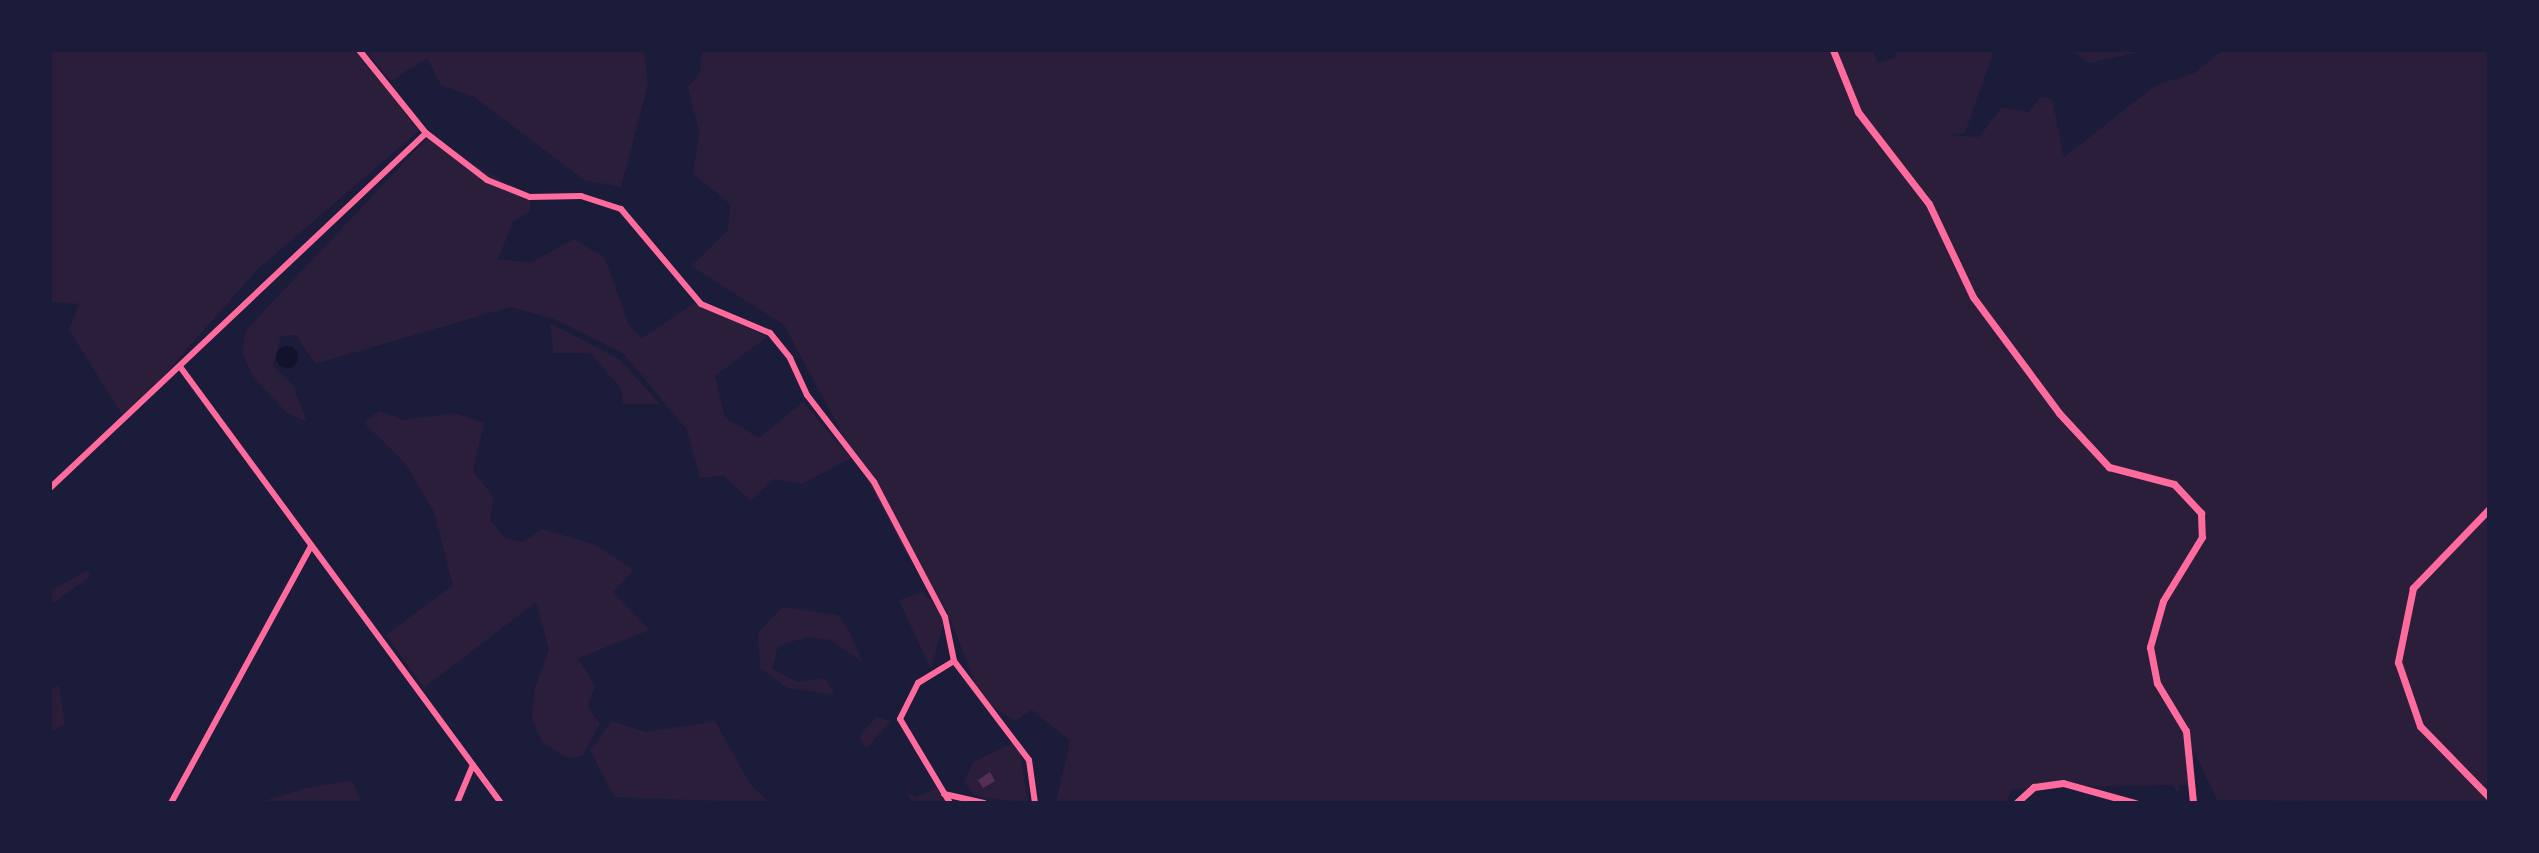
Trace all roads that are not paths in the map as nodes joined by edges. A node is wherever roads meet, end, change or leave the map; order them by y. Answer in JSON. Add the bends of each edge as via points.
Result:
{"nodes":[{"id":1,"x":359,"y":50,"type":"edge"},
{"id":2,"x":1833,"y":50,"type":"edge"},
{"id":3,"x":426,"y":133,"type":"junction"},
{"id":4,"x":181,"y":368,"type":"junction"},
{"id":5,"x":50,"y":488,"type":"edge"},
{"id":6,"x":2489,"y":509,"type":"edge"},
{"id":7,"x":311,"y":546,"type":"junction"},
{"id":8,"x":954,"y":661,"type":"junction"},
{"id":9,"x":473,"y":765,"type":"junction"},
{"id":10,"x":944,"y":794,"type":"junction"},
{"id":11,"x":2489,"y":797,"type":"edge"},
{"id":12,"x":171,"y":803,"type":"edge"},
{"id":13,"x":457,"y":803,"type":"edge"},
{"id":14,"x":501,"y":803,"type":"edge"},
{"id":15,"x":950,"y":803,"type":"edge"},
{"id":16,"x":984,"y":803,"type":"edge"},
{"id":17,"x":1035,"y":803,"type":"edge"},
{"id":18,"x":2016,"y":803,"type":"edge"},
{"id":19,"x":2135,"y":803,"type":"edge"},
{"id":20,"x":2193,"y":803,"type":"edge"}],
"edges":[{"from":1,"to":3,"type":"street"},
{"from":2,"to":20,"type":"street","via":[[1858,112],[1929,204],[1973,297],[2059,413],[2109,467],[2174,484],[2201,513],[2202,537],[2163,601],[2150,647],[2157,683],[2186,731]]},
{"from":3,"to":4,"type":"street"},
{"from":3,"to":8,"type":"street","via":[[519,194],[581,196],[621,209],[701,304],[770,333],[874,482],[945,617]]},
{"from":4,"to":5,"type":"street"},
{"from":4,"to":7,"type":"street"},
{"from":6,"to":11,"type":"street","via":[[2413,588],[2398,662],[2420,726]]},
{"from":7,"to":9,"type":"street"},
{"from":7,"to":12,"type":"street"},
{"from":8,"to":10,"type":"street","via":[[918,683],[900,719]]},
{"from":8,"to":17,"type":"street","via":[[1023,750]]},
{"from":9,"to":13,"type":"street"},
{"from":9,"to":14,"type":"street"},
{"from":10,"to":15,"type":"street"},
{"from":10,"to":16,"type":"street"},
{"from":18,"to":19,"type":"street","via":[[2034,787],[2063,783]]}]}
